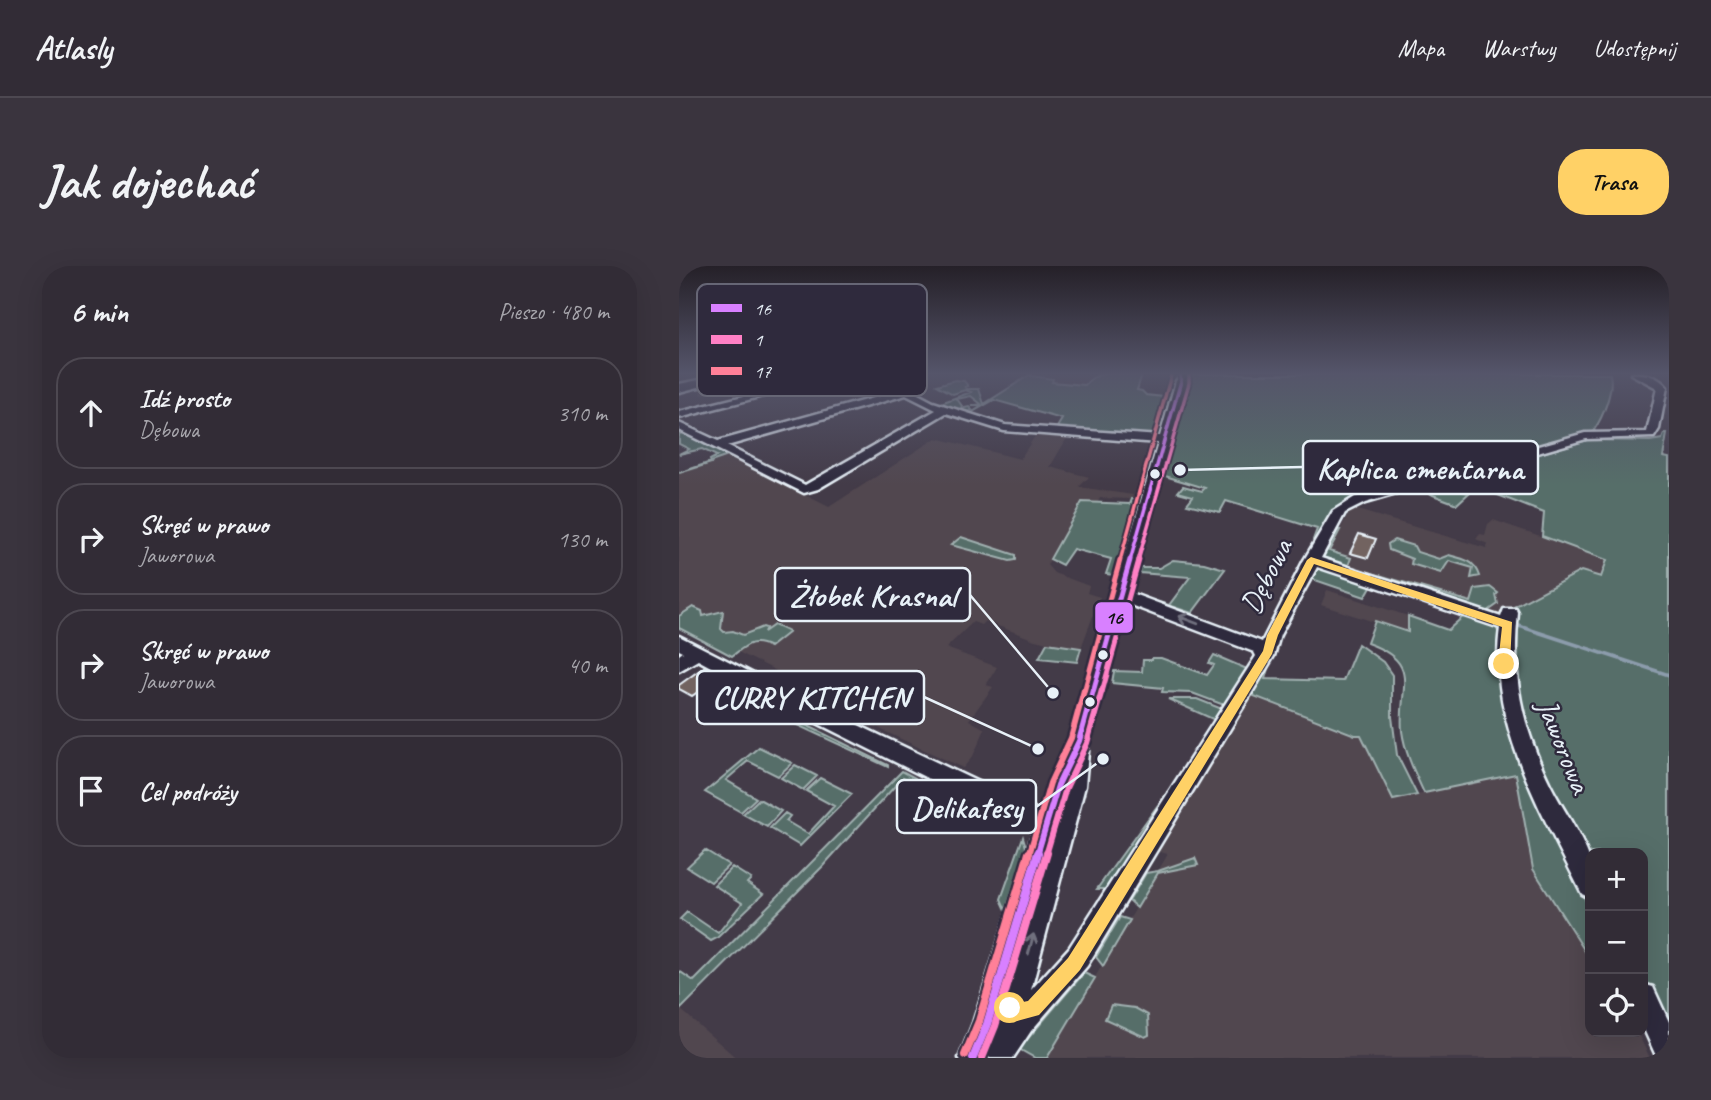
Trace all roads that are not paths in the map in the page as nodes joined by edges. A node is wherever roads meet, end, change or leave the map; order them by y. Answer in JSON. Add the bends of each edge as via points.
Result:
{"nodes":[{"id":1,"x":838,"y":411,"type":"edge"},
{"id":2,"x":941,"y":411,"type":"edge"},
{"id":3,"x":946,"y":411,"type":"edge"},
{"id":4,"x":1173,"y":411,"type":"edge"},
{"id":5,"x":1657,"y":411,"type":"edge"},
{"id":6,"x":679,"y":426,"type":"edge"},
{"id":7,"x":1164,"y":440,"type":"junction"},
{"id":8,"x":716,"y":445,"type":"junction"},
{"id":9,"x":1311,"y":560,"type":"junction"},
{"id":10,"x":1120,"y":595,"type":"junction"},
{"id":11,"x":1263,"y":645,"type":"junction"},
{"id":12,"x":685,"y":653,"type":"edge"},
{"id":13,"x":1054,"y":827,"type":"junction"},
{"id":14,"x":1585,"y":876,"type":"edge"},
{"id":15,"x":1002,"y":976,"type":"junction"},
{"id":16,"x":1648,"y":1008,"type":"edge"},
{"id":17,"x":1023,"y":1009,"type":"junction"},
{"id":18,"x":1669,"y":1053,"type":"edge"},
{"id":19,"x":999,"y":1055,"type":"edge"},
{"id":20,"x":973,"y":1058,"type":"edge"}],
"edges":[{"from":1,"to":8,"type":"street"},
{"from":2,"to":8,"type":"street","via":[[814,486],[799,488]]},
{"from":3,"to":7,"type":"street","via":[[1008,429]]},
{"from":4,"to":7,"type":"street"},
{"from":5,"to":9,"type":"street","name":"Dębowa","via":[[1650,435],[1585,436],[1355,502],[1335,515]]},
{"from":6,"to":8,"type":"street"},
{"from":7,"to":10,"type":"street"},
{"from":9,"to":11,"type":"street","name":"Dębowa"},
{"from":9,"to":14,"type":"street","name":"Jaworowa","via":[[1509,619],[1504,664],[1512,711],[1536,774]]},
{"from":11,"to":10,"type":"street","one_way":true},
{"from":10,"to":13,"type":"street","via":[[1079,741],[1076,775]]},
{"from":11,"to":17,"type":"street","name":"Dębowa","via":[[1078,957]]},
{"from":12,"to":13,"type":"street"},
{"from":13,"to":15,"type":"street"},
{"from":17,"to":13,"type":"street","one_way":true},
{"from":15,"to":17,"type":"street","via":[[1005,998]]},
{"from":15,"to":20,"type":"street"},
{"from":16,"to":18,"type":"street"},
{"from":17,"to":19,"type":"street"}]}
